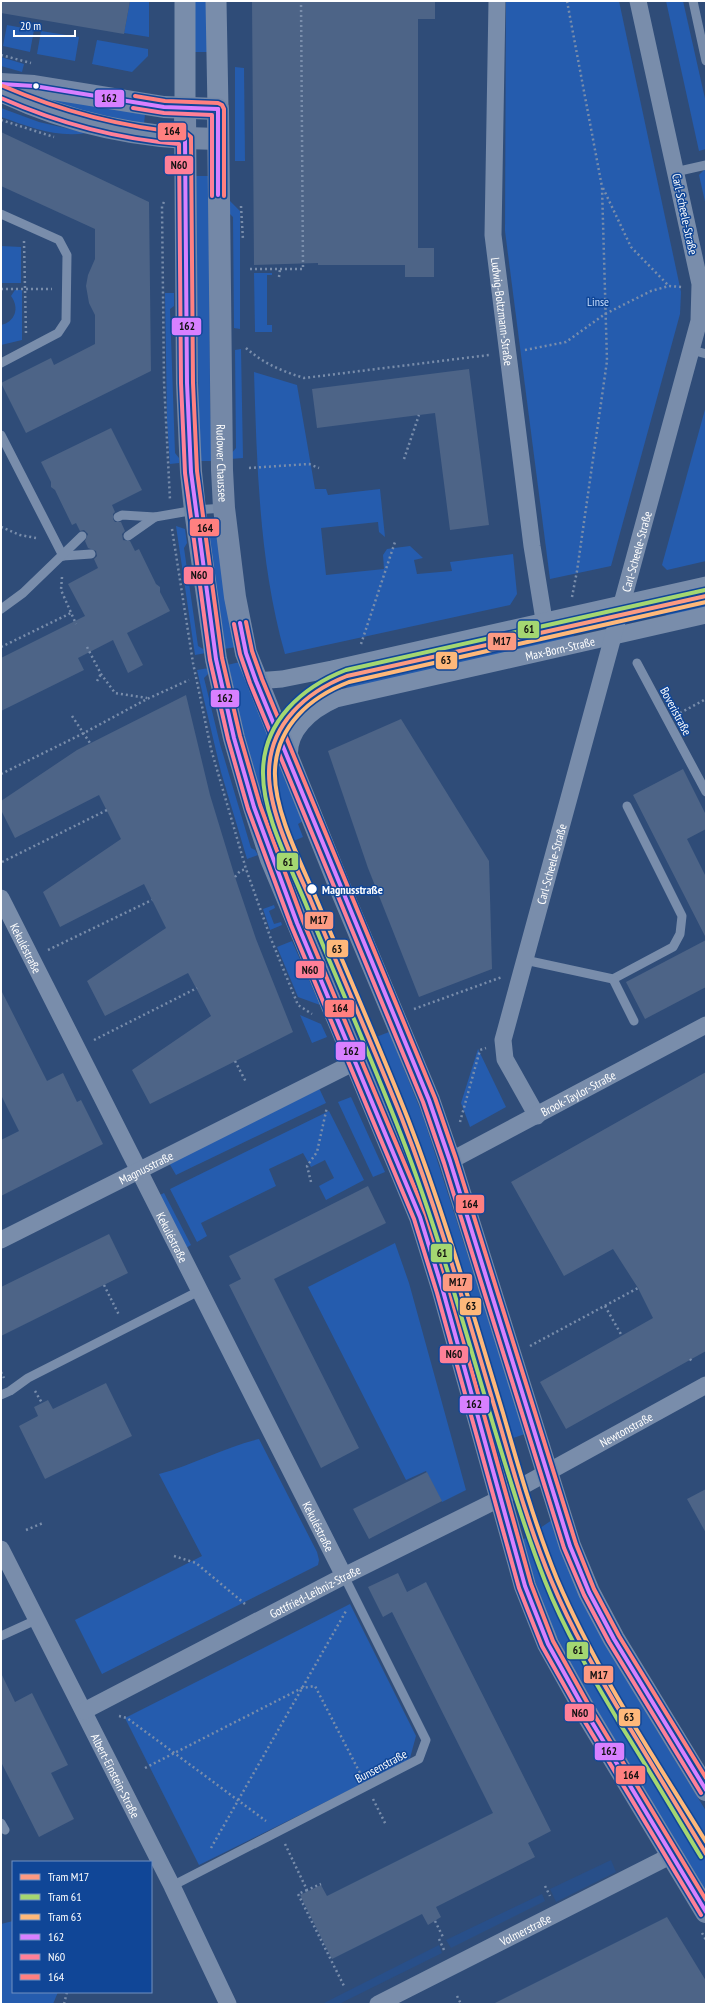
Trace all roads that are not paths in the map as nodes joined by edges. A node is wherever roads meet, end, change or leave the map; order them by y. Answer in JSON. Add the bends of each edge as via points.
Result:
{"nodes":[{"id":1,"x":185,"y":1,"type":"edge"},
{"id":2,"x":216,"y":1,"type":"edge"},
{"id":3,"x":496,"y":1,"type":"edge"},
{"id":4,"x":638,"y":1,"type":"edge"},
{"id":5,"x":693,"y":1,"type":"edge"},
{"id":6,"x":702,"y":25,"type":"edge"},
{"id":7,"x":706,"y":61,"type":"edge"},
{"id":8,"x":1,"y":84,"type":"edge"},
{"id":9,"x":1,"y":91,"type":"edge"},
{"id":10,"x":185,"y":109,"type":"junction"},
{"id":11,"x":218,"y":109,"type":"junction"},
{"id":12,"x":185,"y":139,"type":"junction"},
{"id":13,"x":218,"y":139,"type":"junction"},
{"id":14,"x":706,"y":165,"type":"edge"},
{"id":15,"x":675,"y":172,"type":"junction"},
{"id":16,"x":1,"y":214,"type":"edge"},
{"id":17,"x":699,"y":352,"type":"edge"},
{"id":18,"x":1,"y":363,"type":"edge"},
{"id":19,"x":1,"y":435,"type":"edge"},
{"id":20,"x":224,"y":508,"type":"junction"},
{"id":21,"x":195,"y":510,"type":"junction"},
{"id":22,"x":118,"y":517,"type":"dead end"},
{"id":23,"x":155,"y":517,"type":"junction"},
{"id":24,"x":82,"y":536,"type":"dead end"},
{"id":25,"x":128,"y":536,"type":"dead end"},
{"id":26,"x":91,"y":554,"type":"dead end"},
{"id":27,"x":63,"y":556,"type":"junction"},
{"id":28,"x":706,"y":585,"type":"edge"},
{"id":29,"x":621,"y":605,"type":"junction"},
{"id":30,"x":1,"y":609,"type":"edge"},
{"id":31,"x":706,"y":615,"type":"edge"},
{"id":32,"x":544,"y":620,"type":"junction"},
{"id":33,"x":613,"y":636,"type":"junction"},
{"id":34,"x":637,"y":663,"type":"dead end"},
{"id":35,"x":256,"y":681,"type":"junction"},
{"id":36,"x":290,"y":765,"type":"junction"},
{"id":37,"x":706,"y":792,"type":"edge"},
{"id":38,"x":627,"y":806,"type":"dead end"},
{"id":39,"x":1,"y":898,"type":"edge"},
{"id":40,"x":524,"y":964,"type":"junction"},
{"id":41,"x":613,"y":979,"type":"junction"},
{"id":42,"x":634,"y":1021,"type":"dead end"},
{"id":43,"x":706,"y":1025,"type":"edge"},
{"id":44,"x":355,"y":1062,"type":"junction"},
{"id":45,"x":537,"y":1116,"type":"junction"},
{"id":46,"x":450,"y":1161,"type":"junction"},
{"id":47,"x":139,"y":1171,"type":"junction"},
{"id":48,"x":1,"y":1240,"type":"edge"},
{"id":49,"x":198,"y":1291,"type":"junction"},
{"id":50,"x":706,"y":1386,"type":"edge"},
{"id":51,"x":1,"y":1395,"type":"edge"},
{"id":52,"x":547,"y":1474,"type":"junction"},
{"id":53,"x":500,"y":1499,"type":"junction"},
{"id":54,"x":2,"y":1552,"type":"edge"},
{"id":55,"x":344,"y":1576,"type":"junction"},
{"id":56,"x":36,"y":1620,"type":"junction"},
{"id":57,"x":1,"y":1636,"type":"edge"},
{"id":58,"x":84,"y":1711,"type":"junction"},
{"id":59,"x":706,"y":1790,"type":"edge"},
{"id":60,"x":672,"y":1855,"type":"junction"},
{"id":61,"x":172,"y":1886,"type":"junction"},
{"id":62,"x":706,"y":1912,"type":"edge"},
{"id":63,"x":228,"y":2004,"type":"edge"},
{"id":64,"x":378,"y":2004,"type":"edge"}],
"edges":[{"from":1,"to":10,"type":"street"},
{"from":2,"to":11,"type":"street","name":"Rudower Chaussee"},
{"from":3,"to":32,"type":"street","name":"Ludwig-Boltzmann-Straße","via":[[494,235],[532,546]]},
{"from":4,"to":15,"type":"street","name":"Carl-Scheele-Straße"},
{"from":5,"to":6,"type":"lane"},
{"from":6,"to":7,"type":"lane"},
{"from":8,"to":10,"type":"main road","via":[[34,86]]},
{"from":9,"to":12,"type":"main road","via":[[37,108],[107,128]]},
{"from":10,"to":11,"type":"main road"},
{"from":10,"to":12,"type":"main road"},
{"from":11,"to":13,"type":"main road","name":"Rudower Chaussee"},
{"from":12,"to":13,"type":"main road"},
{"from":12,"to":21,"type":"main road","via":[[187,383]]},
{"from":13,"to":20,"type":"main road","name":"Rudower Chaussee","via":[[220,410]]},
{"from":14,"to":15,"type":"lane"},
{"from":15,"to":17,"type":"street","name":"Carl-Scheele-Straße","via":[[700,284]]},
{"from":16,"to":18,"type":"lane","via":[[59,240],[67,255],[66,321],[58,333]]},
{"from":17,"to":29,"type":"street","name":"Carl-Scheele-Straße"},
{"from":19,"to":27,"type":"lane"},
{"from":20,"to":21,"type":"lane"},
{"from":20,"to":35,"type":"main road","name":"Rudower Chaussee","via":[[235,597],[246,653]]},
{"from":21,"to":23,"type":"lane"},
{"from":21,"to":44,"type":"main road","via":[[216,659],[251,799],[288,901]]},
{"from":22,"to":23,"type":"lane"},
{"from":23,"to":25,"type":"lane"},
{"from":24,"to":27,"type":"lane"},
{"from":26,"to":27,"type":"lane"},
{"from":27,"to":30,"type":"lane","via":[[23,593]]},
{"from":28,"to":29,"type":"street"},
{"from":29,"to":32,"type":"street"},
{"from":29,"to":33,"type":"street","name":"Carl-Scheele-Straße"},
{"from":31,"to":33,"type":"street","name":"Max-Born-Straße"},
{"from":32,"to":35,"type":"street","via":[[364,662],[282,679]]},
{"from":33,"to":36,"type":"street","name":"Max-Born-Straße","via":[[354,694],[329,702],[313,711],[298,728],[290,743]]},
{"from":33,"to":40,"type":"street","name":"Carl-Scheele-Straße"},
{"from":34,"to":37,"type":"lane","name":"Boveristraße"},
{"from":35,"to":36,"type":"main road","name":"Rudower Chaussee"},
{"from":36,"to":46,"type":"main road","name":"Rudower Chaussee","via":[[429,1100]]},
{"from":38,"to":41,"type":"lane","via":[[682,916],[680,934],[672,947]]},
{"from":39,"to":47,"type":"street","name":"Kekuléstraße"},
{"from":40,"to":41,"type":"lane"},
{"from":40,"to":45,"type":"street","name":"Carl-Scheele-Straße","via":[[503,1040],[505,1059]]},
{"from":41,"to":42,"type":"lane"},
{"from":43,"to":45,"type":"street","name":"Brook-Taylor-Straße"},
{"from":44,"to":47,"type":"street","name":"Magnusstraße"},
{"from":44,"to":53,"type":"main road","via":[[420,1217]]},
{"from":45,"to":46,"type":"street","name":"Brook-Taylor-Straße"},
{"from":46,"to":52,"type":"main road","name":"Rudower Chaussee"},
{"from":47,"to":48,"type":"street","name":"Magnusstraße"},
{"from":47,"to":49,"type":"street","name":"Kekuléstraße"},
{"from":49,"to":51,"type":"lane","via":[[28,1378]]},
{"from":49,"to":55,"type":"street","name":"Kekuléstraße"},
{"from":50,"to":52,"type":"street","name":"Newtonstraße"},
{"from":52,"to":53,"type":"street","name":"Gottfried-Leibniz-Straße"},
{"from":52,"to":59,"type":"main road","name":"Rudower Chaussee","via":[[588,1592],[646,1694]]},
{"from":53,"to":55,"type":"street","name":"Gottfried-Leibniz-Straße"},
{"from":53,"to":60,"type":"main road","via":[[525,1586],[548,1644]]},
{"from":54,"to":56,"type":"street","name":"Albert-Einstein-Straße"},
{"from":55,"to":58,"type":"street","name":"Gottfried-Leibniz-Straße"},
{"from":55,"to":61,"type":"lane","name":"Bunsenstraße","via":[[426,1740],[419,1759],[367,1788]]},
{"from":56,"to":57,"type":"lane"},
{"from":56,"to":58,"type":"street","name":"Albert-Einstein-Straße"},
{"from":58,"to":61,"type":"street","name":"Albert-Einstein-Straße"},
{"from":60,"to":62,"type":"main road"},
{"from":60,"to":64,"type":"street","name":"Volmerstraße"},
{"from":61,"to":63,"type":"street","name":"Albert-Einstein-Straße"}]}
